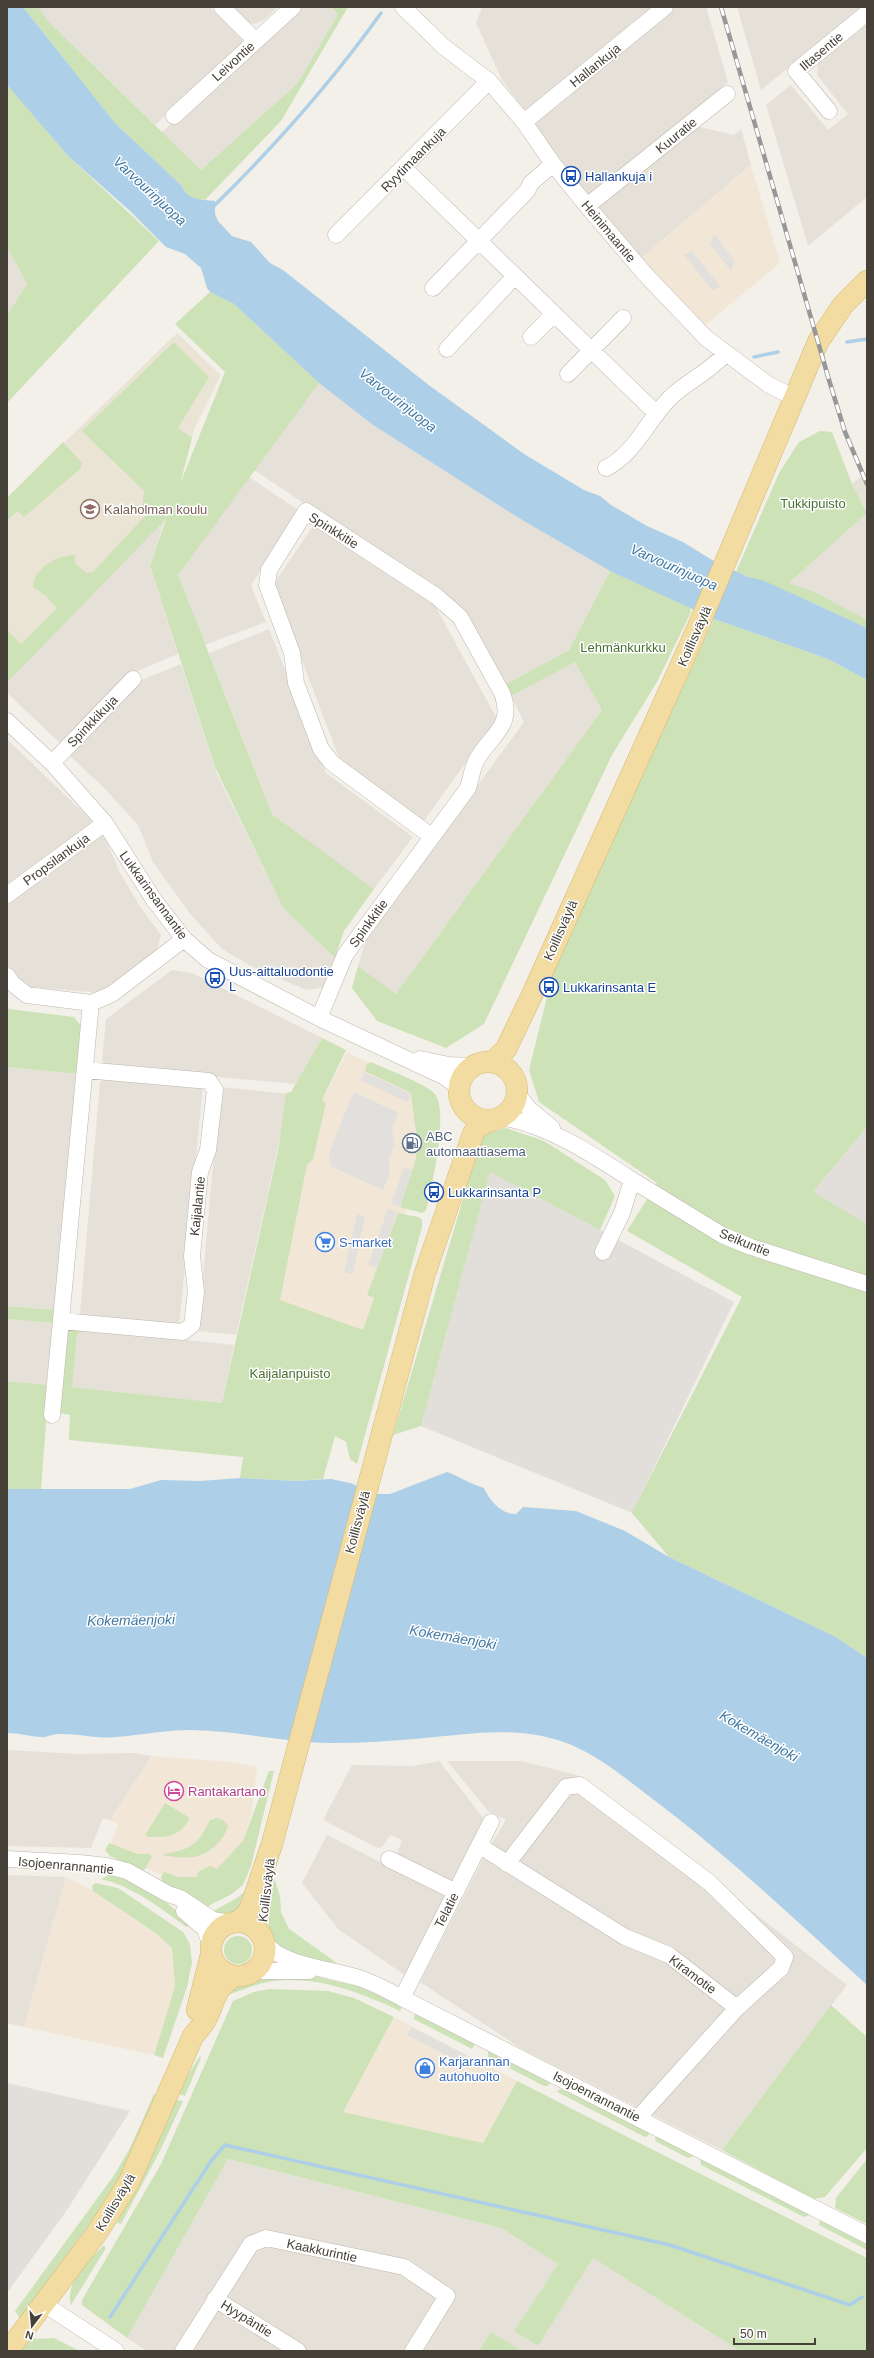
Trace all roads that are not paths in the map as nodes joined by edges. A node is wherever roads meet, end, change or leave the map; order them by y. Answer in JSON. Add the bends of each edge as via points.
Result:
{"nodes":[{"id":1,"x":222,"y":7,"type":"edge"},
{"id":2,"x":293,"y":7,"type":"edge"},
{"id":3,"x":665,"y":7,"type":"edge"},
{"id":4,"x":406,"y":10,"type":"edge"},
{"id":5,"x":867,"y":13,"type":"edge"},
{"id":6,"x":256,"y":41,"type":"junction"},
{"id":7,"x":489,"y":81,"type":"junction"},
{"id":8,"x":727,"y":94,"type":"dead end"},
{"id":9,"x":830,"y":111,"type":"dead end"},
{"id":10,"x":174,"y":116,"type":"dead end"},
{"id":11,"x":524,"y":122,"type":"junction"},
{"id":12,"x":553,"y":164,"type":"junction"},
{"id":13,"x":404,"y":168,"type":"junction"},
{"id":14,"x":587,"y":206,"type":"junction"},
{"id":15,"x":336,"y":235,"type":"dead end"},
{"id":16,"x":478,"y":241,"type":"junction"},
{"id":17,"x":515,"y":276,"type":"junction"},
{"id":18,"x":867,"y":281,"type":"edge"},
{"id":19,"x":433,"y":288,"type":"dead end"},
{"id":20,"x":554,"y":314,"type":"junction"},
{"id":21,"x":623,"y":318,"type":"dead end"},
{"id":22,"x":531,"y":337,"type":"dead end"},
{"id":23,"x":447,"y":348,"type":"dead end"},
{"id":24,"x":592,"y":351,"type":"junction"},
{"id":25,"x":725,"y":354,"type":"junction"},
{"id":26,"x":568,"y":374,"type":"dead end"},
{"id":27,"x":793,"y":397,"type":"junction"},
{"id":28,"x":657,"y":414,"type":"junction"},
{"id":29,"x":606,"y":468,"type":"dead end"},
{"id":30,"x":133,"y":679,"type":"dead end"},
{"id":31,"x":7,"y":721,"type":"edge"},
{"id":32,"x":52,"y":763,"type":"junction"},
{"id":33,"x":105,"y":823,"type":"junction"},
{"id":34,"x":431,"y":836,"type":"junction"},
{"id":35,"x":7,"y":895,"type":"edge"},
{"id":36,"x":184,"y":939,"type":"junction"},
{"id":37,"x":7,"y":976,"type":"edge"},
{"id":38,"x":531,"y":997,"type":"junction"},
{"id":39,"x":91,"y":1003,"type":"junction"},
{"id":40,"x":319,"y":1018,"type":"junction"},
{"id":41,"x":380,"y":1047,"type":"junction"},
{"id":42,"x":494,"y":1061,"type":"junction"},
{"id":43,"x":472,"y":1066,"type":"junction"},
{"id":44,"x":85,"y":1070,"type":"junction"},
{"id":45,"x":516,"y":1086,"type":"junction"},
{"id":46,"x":460,"y":1095,"type":"junction"},
{"id":47,"x":497,"y":1119,"type":"junction"},
{"id":48,"x":569,"y":1142,"type":"junction"},
{"id":49,"x":632,"y":1180,"type":"junction"},
{"id":50,"x":448,"y":1201,"type":"junction"},
{"id":51,"x":603,"y":1252,"type":"dead end"},
{"id":52,"x":867,"y":1284,"type":"edge"},
{"id":53,"x":61,"y":1320,"type":"junction"},
{"id":54,"x":52,"y":1415,"type":"dead end"},
{"id":55,"x":491,"y":1822,"type":"dead end"},
{"id":56,"x":272,"y":1844,"type":"junction"},
{"id":57,"x":480,"y":1846,"type":"junction"},
{"id":58,"x":389,"y":1859,"type":"dead end"},
{"id":59,"x":7,"y":1860,"type":"edge"},
{"id":60,"x":507,"y":1864,"type":"junction"},
{"id":61,"x":456,"y":1892,"type":"junction"},
{"id":62,"x":168,"y":1894,"type":"junction"},
{"id":63,"x":234,"y":1922,"type":"junction"},
{"id":64,"x":263,"y":1938,"type":"junction"},
{"id":65,"x":211,"y":1951,"type":"junction"},
{"id":66,"x":323,"y":1969,"type":"junction"},
{"id":67,"x":244,"y":1974,"type":"junction"},
{"id":68,"x":402,"y":1998,"type":"junction"},
{"id":69,"x":737,"y":2008,"type":"junction"},
{"id":70,"x":193,"y":2036,"type":"junction"},
{"id":71,"x":639,"y":2117,"type":"junction"},
{"id":72,"x":867,"y":2235,"type":"edge"},
{"id":73,"x":215,"y":2299,"type":"junction"},
{"id":74,"x":44,"y":2304,"type":"junction"},
{"id":75,"x":8,"y":2351,"type":"edge"},
{"id":76,"x":116,"y":2351,"type":"edge"},
{"id":77,"x":183,"y":2351,"type":"edge"},
{"id":78,"x":298,"y":2351,"type":"edge"},
{"id":79,"x":413,"y":2351,"type":"edge"}],
"edges":[{"from":1,"to":6,"type":"street"},
{"from":2,"to":6,"type":"street","name":"Leivontie"},
{"from":3,"to":11,"type":"street","name":"Hallankuja"},
{"from":4,"to":7,"type":"street","name":"Heinimaantie","via":[[444,47]]},
{"from":5,"to":9,"type":"street","name":"Iltasentie","via":[[796,71]]},
{"from":6,"to":10,"type":"street","name":"Leivontie"},
{"from":7,"to":11,"type":"street","name":"Heinimaantie"},
{"from":7,"to":13,"type":"street","name":"Ryytimaankuja"},
{"from":8,"to":14,"type":"street","name":"Kuuratie"},
{"from":11,"to":12,"type":"street","name":"Heinimaantie"},
{"from":12,"to":14,"type":"street","name":"Heinimaantie"},
{"from":12,"to":16,"type":"street","via":[[531,183],[527,191]]},
{"from":13,"to":15,"type":"street","name":"Ryytimaankuja"},
{"from":13,"to":16,"type":"street"},
{"from":14,"to":25,"type":"street","name":"Heinimaantie","via":[[689,321]]},
{"from":16,"to":17,"type":"street"},
{"from":16,"to":19,"type":"street"},
{"from":17,"to":20,"type":"street"},
{"from":17,"to":23,"type":"street"},
{"from":18,"to":27,"type":"main road","name":"Koillisväylä","via":[[843,305],[818,342]]},
{"from":20,"to":22,"type":"street"},
{"from":20,"to":24,"type":"street"},
{"from":21,"to":24,"type":"street"},
{"from":24,"to":26,"type":"street"},
{"from":24,"to":28,"type":"street"},
{"from":25,"to":27,"type":"street","name":"Heinimaantie","via":[[769,385]]},
{"from":25,"to":28,"type":"street","via":[[718,362],[683,386]]},
{"from":27,"to":38,"type":"main road","name":"Koillisväylä","via":[[776,446],[730,554]]},
{"from":28,"to":29,"type":"street","via":[[620,459]]},
{"from":30,"to":32,"type":"street","name":"Spinkkikuja"},
{"from":31,"to":32,"type":"street","name":"Lukkarinsannantie"},
{"from":32,"to":33,"type":"street","name":"Lukkarinsannantie"},
{"from":33,"to":35,"type":"street","name":"Propsilankuja"},
{"from":33,"to":36,"type":"street","name":"Lukkarinsannantie","via":[[154,900]]},
{"from":34,"to":34,"type":"street","name":"Spinkkitie","via":[[468,788],[476,761],[505,722],[507,706],[460,617],[436,596],[306,511],[269,570],[267,585],[292,653],[296,683],[318,741],[332,763]]},
{"from":34,"to":40,"type":"street","name":"Spinkkitie","via":[[345,955]]},
{"from":36,"to":39,"type":"street","via":[[112,994]]},
{"from":36,"to":40,"type":"street","name":"Lukkarinsannantie","via":[[208,960]]},
{"from":37,"to":39,"type":"street","via":[[28,995]]},
{"from":38,"to":42,"type":"main road","name":"Koillisväylä","via":[[506,1049]]},
{"from":38,"to":45,"type":"main road","name":"Koillisväylä","via":[[517,1055]]},
{"from":39,"to":44,"type":"street"},
{"from":40,"to":41,"type":"street","name":"Lukkarinsannantie"},
{"from":41,"to":43,"type":"street","name":"Lukkarinsannantie","via":[[449,1065]]},
{"from":41,"to":46,"type":"street","name":"Lukkarinsannantie","via":[[445,1077]]},
{"from":42,"to":43,"type":"main road","via":[[480,1062]]},
{"from":42,"to":45,"type":"main road","via":[[507,1067]]},
{"from":43,"to":46,"type":"main road","via":[[463,1075]]},
{"from":44,"to":53,"type":"street"},
{"from":44,"to":53,"type":"street","name":"Kaijalantie","via":[[209,1081],[214,1090],[208,1150],[200,1172],[193,1240],[196,1292],[192,1325],[183,1332]]},
{"from":45,"to":47,"type":"main road","via":[[511,1110]]},
{"from":45,"to":48,"type":"street","name":"Seikuntie","via":[[529,1109]]},
{"from":46,"to":47,"type":"main road","via":[[473,1116]]},
{"from":46,"to":50,"type":"main road","name":"Koillisväylä","via":[[462,1114]]},
{"from":47,"to":48,"type":"street","name":"Seikuntie","via":[[528,1124]]},
{"from":47,"to":50,"type":"main road","name":"Koillisväylä","via":[[478,1126],[473,1134]]},
{"from":48,"to":49,"type":"street","name":"Seikuntie"},
{"from":49,"to":51,"type":"street","via":[[622,1213]]},
{"from":49,"to":52,"type":"street","name":"Seikuntie","via":[[722,1235],[751,1247]]},
{"from":50,"to":56,"type":"main road","name":"Koillisväylä","via":[[425,1273]]},
{"from":53,"to":54,"type":"street"},
{"from":55,"to":57,"type":"street","name":"Telatie"},
{"from":56,"to":63,"type":"main road","name":"Koillisväylä","via":[[251,1906],[246,1915]]},
{"from":56,"to":64,"type":"main road","name":"Koillisväylä"},
{"from":57,"to":60,"type":"street","name":"Kiramotie"},
{"from":57,"to":61,"type":"street","name":"Telatie"},
{"from":58,"to":61,"type":"street"},
{"from":59,"to":62,"type":"street","name":"Isojoenrannantie","via":[[107,1866],[144,1879]]},
{"from":60,"to":69,"type":"street","name":"Kiramotie","via":[[625,1937],[669,1955]]},
{"from":60,"to":69,"type":"street","via":[[566,1787],[580,1785],[710,1882],[785,1957],[781,1968]]},
{"from":61,"to":68,"type":"street","name":"Telatie"},
{"from":62,"to":63,"type":"street","name":"Isojoenrannantie","via":[[180,1898],[213,1920]]},
{"from":62,"to":65,"type":"street","name":"Isojoenrannantie","via":[[205,1929]]},
{"from":63,"to":64,"type":"main road","via":[[252,1926]]},
{"from":63,"to":65,"type":"main road","via":[[218,1930]]},
{"from":64,"to":66,"type":"street","name":"Isojoenrannantie","via":[[269,1950],[278,1956]]},
{"from":64,"to":67,"type":"main road","via":[[264,1957]]},
{"from":65,"to":67,"type":"main road","via":[[218,1967]]},
{"from":65,"to":70,"type":"main road","name":"Koillisväylä","via":[[195,2016]]},
{"from":66,"to":67,"type":"street","name":"Isojoenrannantie"},
{"from":66,"to":68,"type":"street","name":"Isojoenrannantie","via":[[363,1980]]},
{"from":67,"to":70,"type":"main road","name":"Koillisväylä","via":[[225,1982],[216,1991],[205,2021]]},
{"from":68,"to":71,"type":"street","name":"Isojoenrannantie"},
{"from":69,"to":71,"type":"street"},
{"from":70,"to":74,"type":"main road","name":"Koillisväylä","via":[[129,2182],[96,2234]]},
{"from":71,"to":72,"type":"street","name":"Isojoenrannantie"},
{"from":73,"to":77,"type":"street","name":"Kaakkurintie"},
{"from":73,"to":78,"type":"street","name":"Hyypäntie"},
{"from":73,"to":79,"type":"street","name":"Kaakkurintie","via":[[251,2244],[266,2238],[404,2268],[447,2296]]},
{"from":74,"to":75,"type":"main road","name":"Koillisväylä"},
{"from":74,"to":76,"type":"street"}]}
